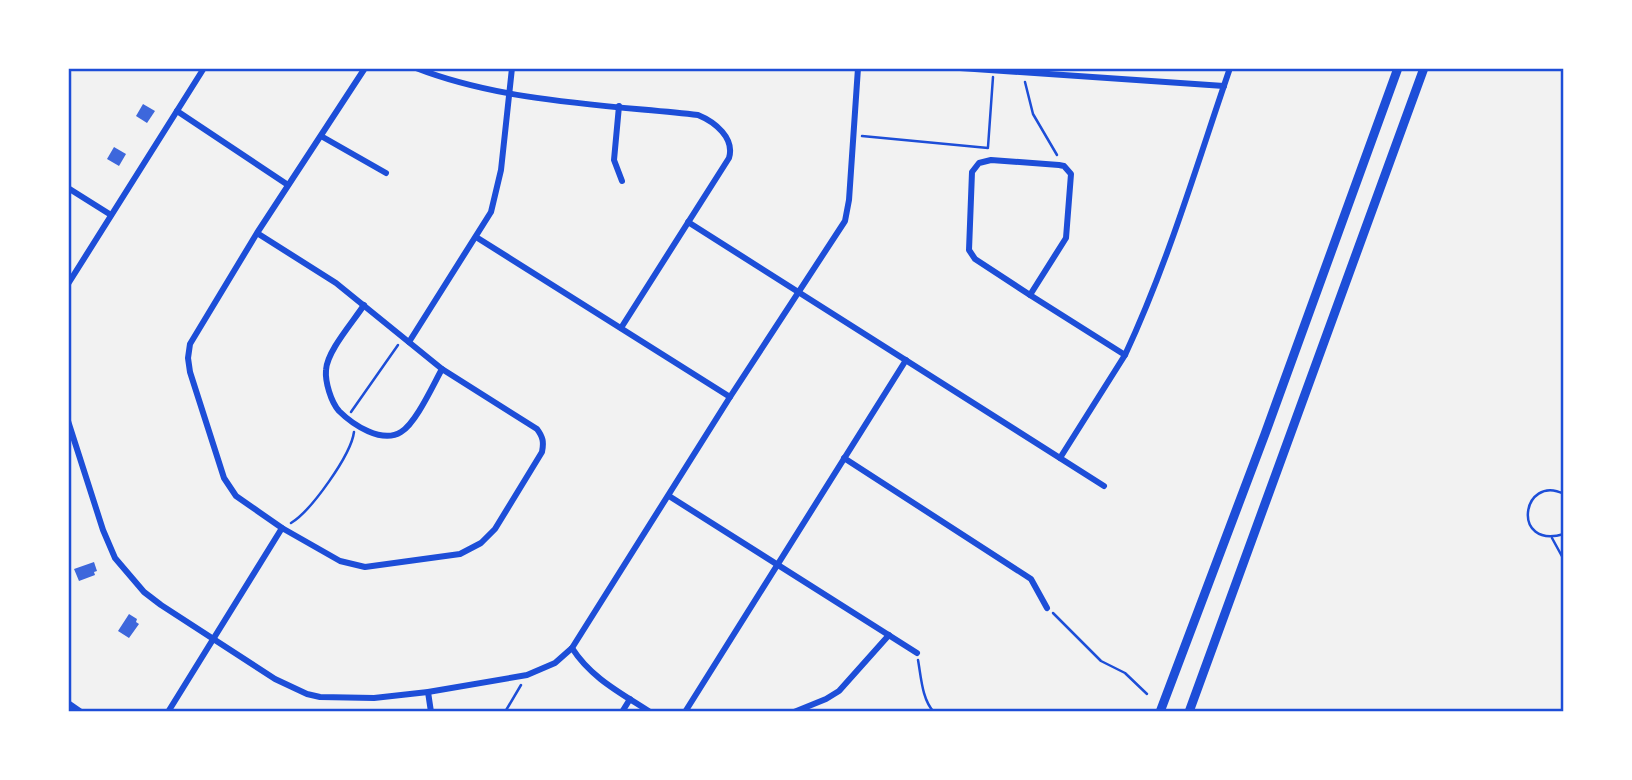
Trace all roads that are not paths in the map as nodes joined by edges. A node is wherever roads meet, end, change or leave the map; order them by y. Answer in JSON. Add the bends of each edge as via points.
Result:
{"nodes":[{"id":1,"x":204,"y":68,"type":"edge"},
{"id":2,"x":365,"y":68,"type":"edge"},
{"id":3,"x":416,"y":68,"type":"edge"},
{"id":4,"x":512,"y":68,"type":"edge"},
{"id":5,"x":858,"y":68,"type":"edge"},
{"id":6,"x":960,"y":68,"type":"edge"},
{"id":7,"x":1230,"y":68,"type":"edge"},
{"id":8,"x":1398,"y":68,"type":"edge"},
{"id":9,"x":1424,"y":68,"type":"edge"},
{"id":10,"x":1014,"y":70,"type":"edge"},
{"id":11,"x":1224,"y":86,"type":"junction"},
{"id":12,"x":509,"y":93,"type":"junction"},
{"id":13,"x":619,"y":106,"type":"junction"},
{"id":14,"x":177,"y":111,"type":"junction"},
{"id":15,"x":321,"y":136,"type":"junction"},
{"id":16,"x":386,"y":173,"type":"dead end"},
{"id":17,"x":622,"y":181,"type":"dead end"},
{"id":18,"x":288,"y":185,"type":"junction"},
{"id":19,"x":68,"y":188,"type":"edge"},
{"id":20,"x":111,"y":215,"type":"junction"},
{"id":21,"x":688,"y":222,"type":"junction"},
{"id":22,"x":257,"y":233,"type":"junction"},
{"id":23,"x":476,"y":237,"type":"junction"},
{"id":24,"x":68,"y":284,"type":"edge"},
{"id":25,"x":799,"y":292,"type":"junction"},
{"id":26,"x":1030,"y":295,"type":"junction"},
{"id":27,"x":364,"y":305,"type":"junction"},
{"id":28,"x":621,"y":328,"type":"junction"},
{"id":29,"x":409,"y":342,"type":"junction"},
{"id":30,"x":1125,"y":355,"type":"junction"},
{"id":31,"x":906,"y":360,"type":"junction"},
{"id":32,"x":442,"y":369,"type":"junction"},
{"id":33,"x":730,"y":397,"type":"junction"},
{"id":34,"x":68,"y":421,"type":"edge"},
{"id":35,"x":844,"y":458,"type":"junction"},
{"id":36,"x":1060,"y":458,"type":"junction"},
{"id":37,"x":1104,"y":486,"type":"dead end"},
{"id":38,"x":1564,"y":494,"type":"edge"},
{"id":39,"x":669,"y":496,"type":"junction"},
{"id":40,"x":282,"y":528,"type":"junction"},
{"id":41,"x":1564,"y":534,"type":"edge"},
{"id":42,"x":1552,"y":537,"type":"junction"},
{"id":43,"x":1564,"y":560,"type":"edge"},
{"id":44,"x":778,"y":564,"type":"junction"},
{"id":45,"x":1047,"y":608,"type":"road end"},
{"id":46,"x":889,"y":635,"type":"junction"},
{"id":47,"x":214,"y":639,"type":"junction"},
{"id":48,"x":572,"y":648,"type":"junction"},
{"id":49,"x":917,"y":653,"type":"road end"},
{"id":50,"x":428,"y":692,"type":"junction"},
{"id":51,"x":630,"y":699,"type":"junction"},
{"id":52,"x":68,"y":704,"type":"edge"},
{"id":53,"x":80,"y":712,"type":"edge"},
{"id":54,"x":168,"y":712,"type":"edge"},
{"id":55,"x":431,"y":712,"type":"edge"},
{"id":56,"x":622,"y":712,"type":"edge"},
{"id":57,"x":650,"y":712,"type":"edge"},
{"id":58,"x":685,"y":712,"type":"edge"},
{"id":59,"x":794,"y":712,"type":"edge"},
{"id":60,"x":1160,"y":712,"type":"edge"},
{"id":61,"x":1189,"y":712,"type":"edge"}],
"edges":[{"from":1,"to":14,"type":"street"},
{"from":2,"to":15,"type":"street"},
{"from":3,"to":12,"type":"street"},
{"from":4,"to":12,"type":"street"},
{"from":5,"to":25,"type":"street","via":[[845,221]]},
{"from":6,"to":10,"type":"street"},
{"from":7,"to":11,"type":"street"},
{"from":8,"to":60,"type":"main road"},
{"from":9,"to":61,"type":"main road"},
{"from":10,"to":11,"type":"street"},
{"from":11,"to":30,"type":"street","via":[[1160,272]]},
{"from":12,"to":13,"type":"street"},
{"from":12,"to":23,"type":"street","via":[[496,197]]},
{"from":13,"to":17,"type":"street","via":[[614,160]]},
{"from":13,"to":21,"type":"street","via":[[698,115],[729,141],[729,158]]},
{"from":14,"to":18,"type":"street"},
{"from":14,"to":20,"type":"street"},
{"from":15,"to":16,"type":"street"},
{"from":15,"to":18,"type":"street"},
{"from":18,"to":22,"type":"street"},
{"from":19,"to":20,"type":"street"},
{"from":20,"to":24,"type":"street"},
{"from":21,"to":25,"type":"street"},
{"from":21,"to":28,"type":"street"},
{"from":22,"to":27,"type":"street"},
{"from":22,"to":40,"type":"street","via":[[193,337],[188,365],[227,485]]},
{"from":23,"to":28,"type":"street"},
{"from":23,"to":29,"type":"street"},
{"from":25,"to":31,"type":"street"},
{"from":25,"to":33,"type":"street"},
{"from":26,"to":26,"type":"street","via":[[971,255],[972,172],[979,163],[1059,165],[1068,169],[1072,178],[1066,238]]},
{"from":26,"to":30,"type":"street"},
{"from":27,"to":29,"type":"street"},
{"from":27,"to":32,"type":"street","via":[[330,356],[326,371],[336,407],[377,435],[399,434]]},
{"from":28,"to":33,"type":"street"},
{"from":29,"to":32,"type":"street"},
{"from":30,"to":36,"type":"street"},
{"from":31,"to":35,"type":"street"},
{"from":31,"to":36,"type":"street"},
{"from":32,"to":40,"type":"street","via":[[537,429],[544,443],[488,537],[460,554],[365,567],[340,561]]},
{"from":33,"to":39,"type":"street"},
{"from":34,"to":47,"type":"street","via":[[115,558],[144,592]]},
{"from":35,"to":44,"type":"street"},
{"from":35,"to":45,"type":"street","via":[[1031,579]]},
{"from":36,"to":37,"type":"street"},
{"from":38,"to":42,"type":"lane","via":[[1546,490],[1530,502],[1527,512],[1534,531]]},
{"from":39,"to":44,"type":"street"},
{"from":39,"to":48,"type":"street"},
{"from":40,"to":47,"type":"street"},
{"from":41,"to":42,"type":"lane"},
{"from":42,"to":43,"type":"lane"},
{"from":44,"to":46,"type":"street"},
{"from":44,"to":58,"type":"street"},
{"from":46,"to":49,"type":"street"},
{"from":46,"to":59,"type":"street","via":[[839,691]]},
{"from":47,"to":50,"type":"street","via":[[307,694],[356,699]]},
{"from":47,"to":54,"type":"street"},
{"from":48,"to":50,"type":"street","via":[[555,663],[527,675]]},
{"from":48,"to":51,"type":"street","via":[[597,678]]},
{"from":50,"to":55,"type":"street"},
{"from":51,"to":56,"type":"street"},
{"from":51,"to":57,"type":"street"},
{"from":52,"to":53,"type":"street"}]}
